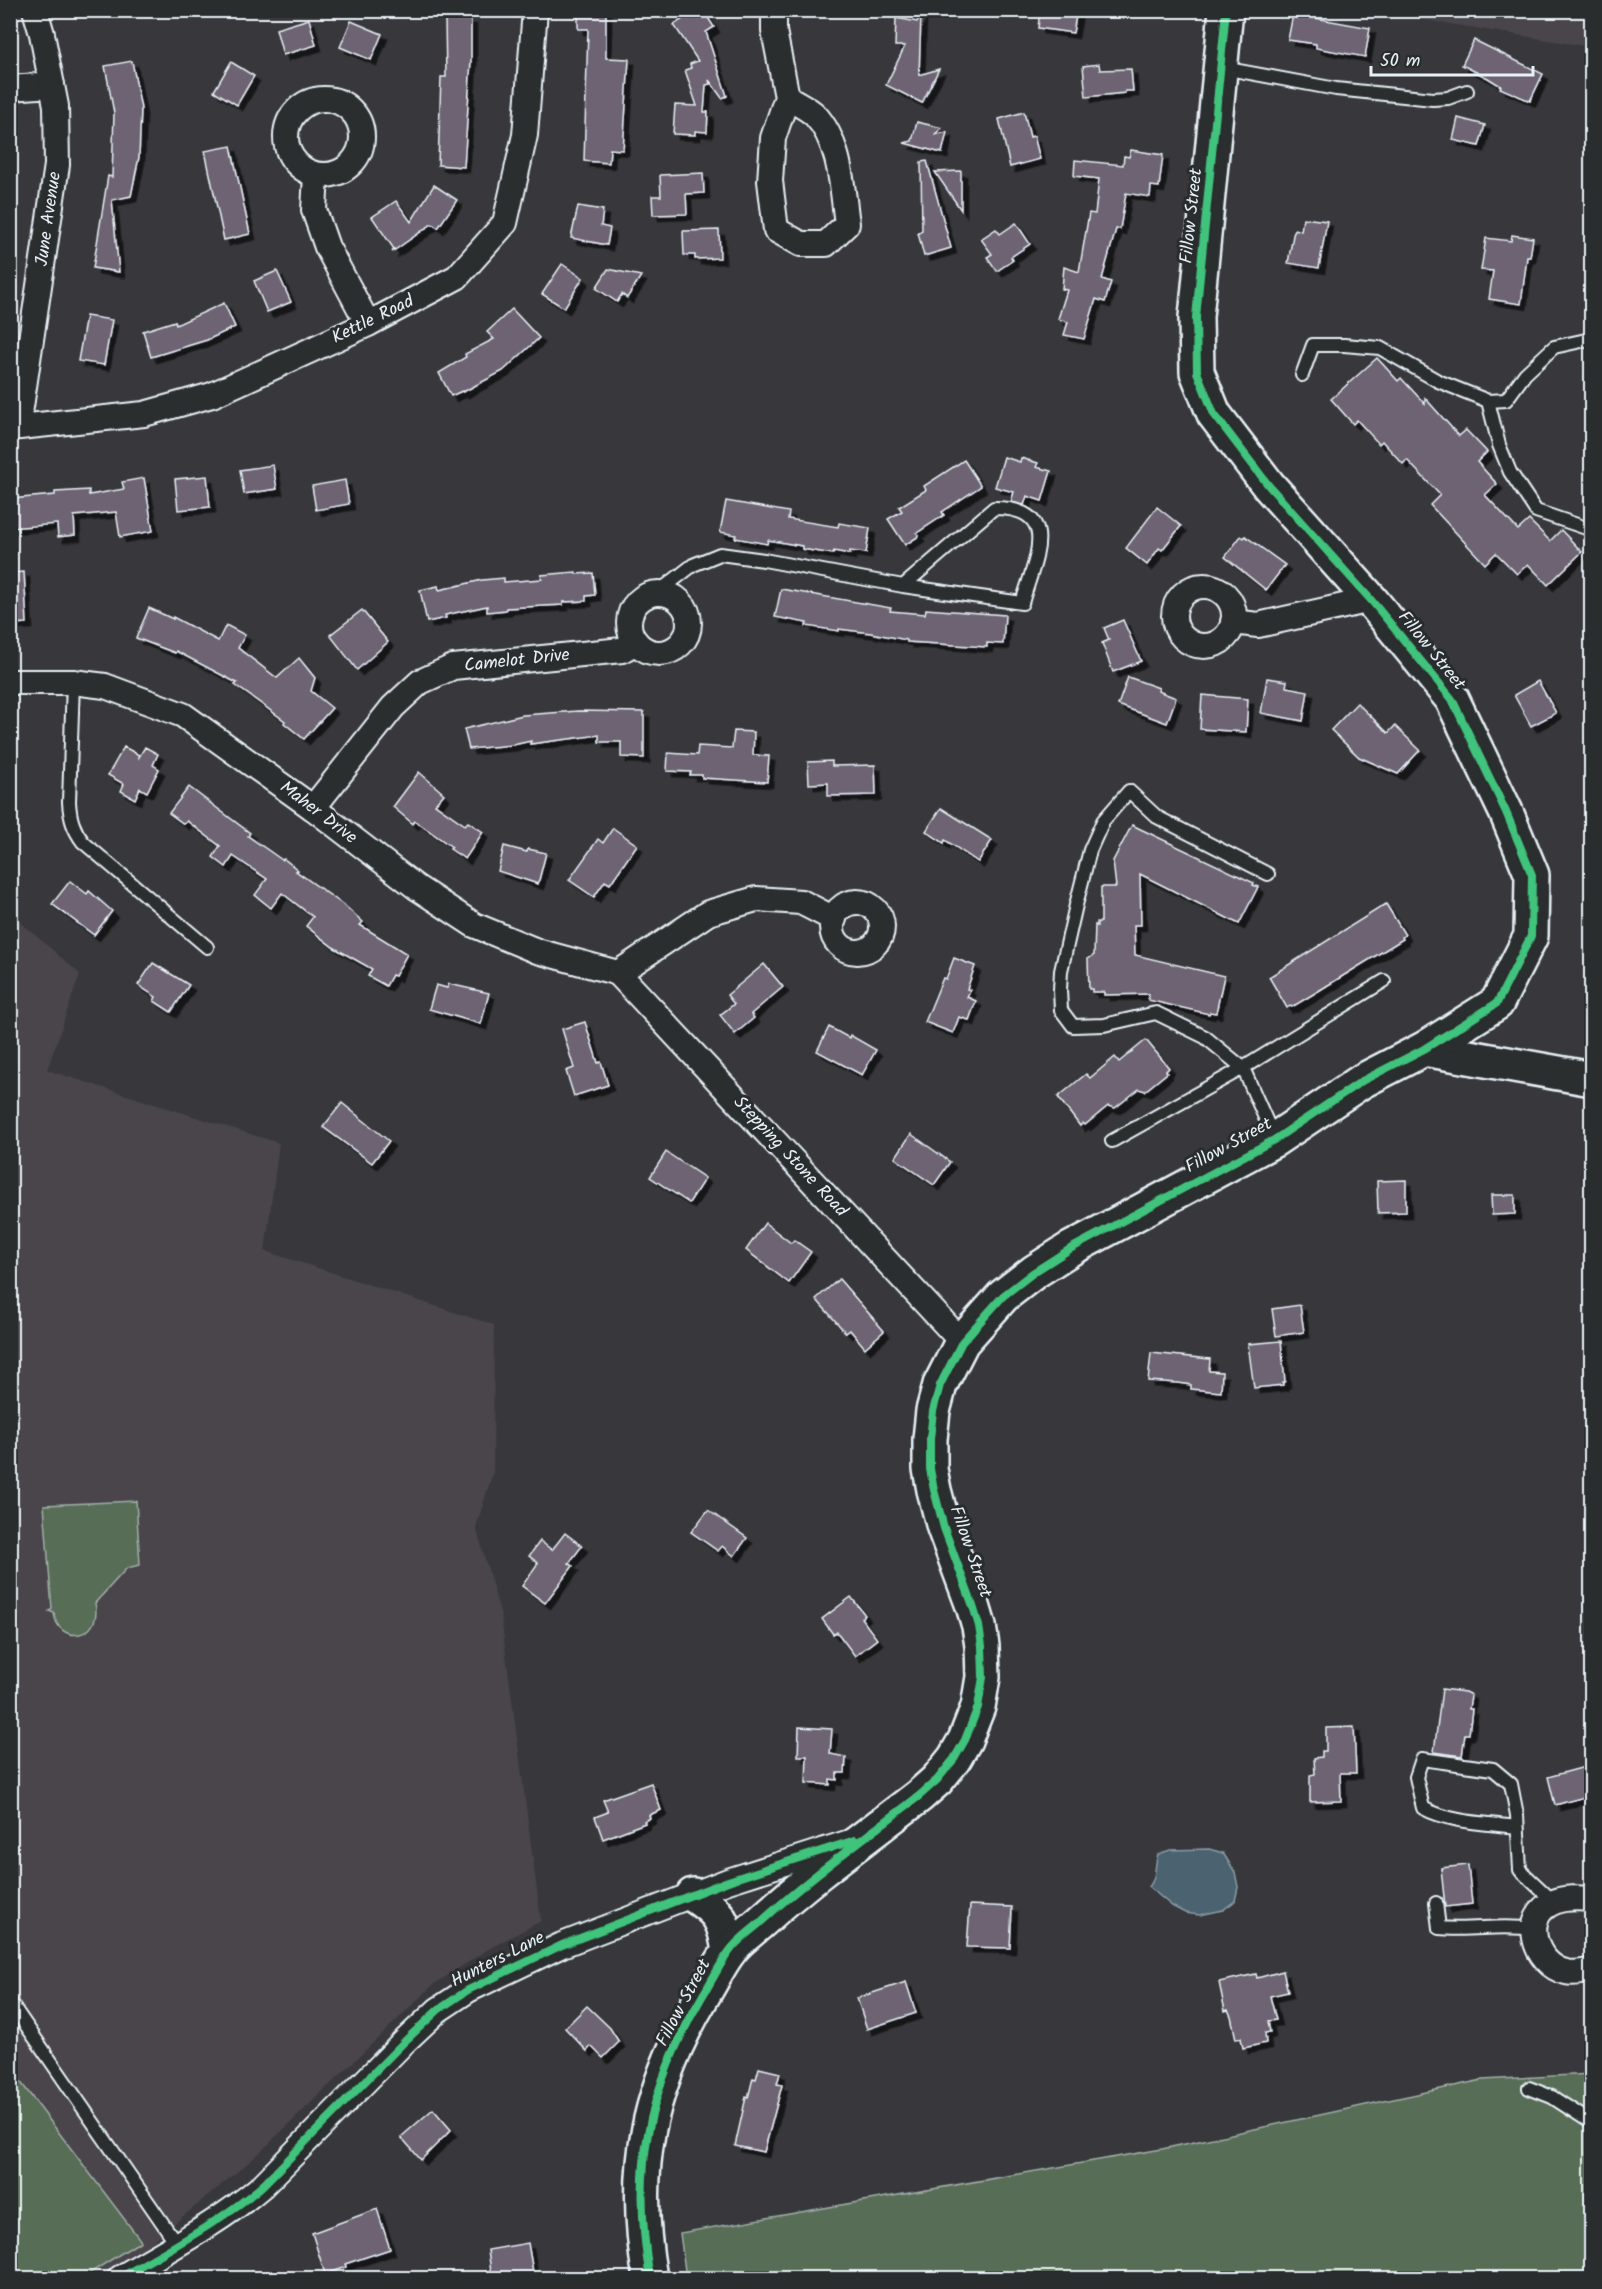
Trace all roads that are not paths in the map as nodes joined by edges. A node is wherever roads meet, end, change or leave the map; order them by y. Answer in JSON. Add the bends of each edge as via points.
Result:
{"nodes":[{"id":1,"x":35,"y":10,"type":"edge"},
{"id":2,"x":536,"y":10,"type":"edge"},
{"id":3,"x":774,"y":10,"type":"edge"},
{"id":4,"x":1226,"y":10,"type":"edge"},
{"id":5,"x":1222,"y":68,"type":"junction"},
{"id":6,"x":52,"y":85,"type":"junction"},
{"id":7,"x":10,"y":88,"type":"edge"},
{"id":8,"x":1467,"y":91,"type":"dead end"},
{"id":9,"x":787,"y":97,"type":"junction"},
{"id":10,"x":316,"y":175,"type":"dead end"},
{"id":11,"x":368,"y":324,"type":"junction"},
{"id":12,"x":1592,"y":341,"type":"edge"},
{"id":13,"x":1302,"y":375,"type":"dead end"},
{"id":14,"x":1488,"y":401,"type":"junction"},
{"id":15,"x":14,"y":428,"type":"edge"},
{"id":16,"x":1592,"y":530,"type":"edge"},
{"id":17,"x":903,"y":586,"type":"junction"},
{"id":18,"x":657,"y":593,"type":"junction"},
{"id":19,"x":1371,"y":600,"type":"junction"},
{"id":20,"x":1233,"y":621,"type":"dead end"},
{"id":21,"x":636,"y":642,"type":"junction"},
{"id":22,"x":10,"y":682,"type":"edge"},
{"id":23,"x":73,"y":682,"type":"junction"},
{"id":24,"x":313,"y":808,"type":"junction"},
{"id":25,"x":1268,"y":874,"type":"dead end"},
{"id":26,"x":834,"y":918,"type":"dead end"},
{"id":27,"x":207,"y":947,"type":"dead end"},
{"id":28,"x":618,"y":973,"type":"junction"},
{"id":29,"x":1384,"y":981,"type":"dead end"},
{"id":30,"x":1424,"y":1049,"type":"junction"},
{"id":31,"x":1243,"y":1068,"type":"junction"},
{"id":32,"x":1592,"y":1079,"type":"edge"},
{"id":33,"x":1274,"y":1140,"type":"junction"},
{"id":34,"x":1112,"y":1141,"type":"dead end"},
{"id":35,"x":962,"y":1342,"type":"junction"},
{"id":36,"x":1517,"y":1827,"type":"junction"},
{"id":37,"x":867,"y":1837,"type":"junction"},
{"id":38,"x":693,"y":1895,"type":"junction"},
{"id":39,"x":1592,"y":1899,"type":"edge"},
{"id":40,"x":1554,"y":1902,"type":"junction"},
{"id":41,"x":1436,"y":1903,"type":"dead end"},
{"id":42,"x":1533,"y":1929,"type":"junction"},
{"id":43,"x":729,"y":1951,"type":"junction"},
{"id":44,"x":1592,"y":1969,"type":"edge"},
{"id":45,"x":10,"y":2002,"type":"edge"},
{"id":46,"x":1529,"y":2088,"type":"dead end"},
{"id":47,"x":1592,"y":2123,"type":"edge"},
{"id":48,"x":177,"y":2244,"type":"junction"},
{"id":49,"x":120,"y":2278,"type":"edge"},
{"id":50,"x":650,"y":2278,"type":"edge"}],
"edges":[{"from":1,"to":6,"type":"street","name":"June Avenue"},
{"from":2,"to":11,"type":"street","name":"Kettle Road","via":[[525,135],[505,223],[458,277]]},
{"from":3,"to":9,"type":"street","via":[[774,31]]},
{"from":4,"to":5,"type":"street","name":"Fillow Street"},
{"from":5,"to":8,"type":"lane","via":[[1336,89],[1433,99]]},
{"from":5,"to":19,"type":"street","name":"Fillow Street","via":[[1196,317],[1197,372],[1214,414],[1269,486]]},
{"from":6,"to":7,"type":"street"},
{"from":6,"to":15,"type":"street","name":"June Avenue","via":[[57,165]]},
{"from":9,"to":9,"type":"street","via":[[773,138],[770,180],[776,230],[801,244],[826,244],[847,224],[831,139],[814,114]]},
{"from":10,"to":11,"type":"street","via":[[314,210],[320,228]]},
{"from":11,"to":15,"type":"street","name":"Kettle Road","via":[[212,395],[144,414]]},
{"from":12,"to":14,"type":"lane","via":[[1554,347],[1525,374],[1506,400]]},
{"from":13,"to":14,"type":"lane","via":[[1313,345],[1380,348],[1438,381]]},
{"from":14,"to":16,"type":"lane","via":[[1510,472],[1536,511]]},
{"from":17,"to":17,"type":"lane","via":[[1022,603],[1040,531],[1024,512],[994,508]]},
{"from":17,"to":18,"type":"lane","via":[[720,554],[693,565]]},
{"from":18,"to":21,"type":"street","via":[[635,605],[630,630]]},
{"from":18,"to":21,"type":"street","via":[[676,598],[684,606],[690,625],[687,635],[673,650],[663,653],[653,653]]},
{"from":19,"to":20,"type":"street","via":[[1257,625]]},
{"from":19,"to":30,"type":"street","name":"Fillow Street","via":[[1452,699],[1532,875],[1531,936],[1497,1004]]},
{"from":21,"to":24,"type":"street","name":"Camelot Drive","via":[[622,650],[453,667],[420,682],[393,707]]},
{"from":22,"to":23,"type":"street","name":"Maher Drive"},
{"from":23,"to":24,"type":"street","name":"Maher Drive","via":[[105,686],[183,715]]},
{"from":23,"to":27,"type":"lane","via":[[69,802],[75,831]]},
{"from":24,"to":28,"type":"street","name":"Maher Drive","via":[[474,926],[537,951]]},
{"from":25,"to":31,"type":"lane","via":[[1157,817],[1129,791],[1103,821],[1090,850],[1061,971],[1061,1010],[1073,1026],[1104,1025],[1156,1013],[1205,1037]]},
{"from":26,"to":28,"type":"street","via":[[801,902],[756,899],[708,913]]},
{"from":28,"to":35,"type":"street","name":"Stepping Stone Road"},
{"from":29,"to":31,"type":"lane"},
{"from":30,"to":32,"type":"street"},
{"from":30,"to":33,"type":"street","name":"Fillow Street","via":[[1362,1081]]},
{"from":31,"to":33,"type":"lane"},
{"from":31,"to":34,"type":"lane"},
{"from":33,"to":35,"type":"street","name":"Fillow Street","via":[[1034,1272],[1003,1296]]},
{"from":35,"to":37,"type":"street","name":"Fillow Street","via":[[936,1397],[929,1454],[938,1507],[979,1626],[981,1694],[974,1720],[954,1759],[937,1780]]},
{"from":36,"to":36,"type":"lane","via":[[1511,1784],[1493,1769],[1422,1759],[1416,1777],[1423,1808],[1456,1819]]},
{"from":36,"to":40,"type":"lane","via":[[1520,1870]]},
{"from":37,"to":38,"type":"street","name":"Hunters Lane"},
{"from":37,"to":43,"type":"street","name":"Fillow Street","via":[[778,1906]]},
{"from":38,"to":43,"type":"street","via":[[713,1908],[726,1930]]},
{"from":38,"to":48,"type":"street","name":"Hunters Lane","via":[[562,1945],[468,1990],[438,2010],[262,2186],[220,2219]]},
{"from":39,"to":40,"type":"street"},
{"from":40,"to":42,"type":"street","via":[[1542,1910]]},
{"from":41,"to":42,"type":"lane","via":[[1439,1928]]},
{"from":42,"to":44,"type":"street","via":[[1535,1945],[1554,1968],[1567,1973]]},
{"from":43,"to":50,"type":"street","name":"Fillow Street","via":[[682,2030],[645,2141],[643,2238]]},
{"from":45,"to":48,"type":"lane"},
{"from":46,"to":47,"type":"lane","via":[[1552,2097]]},
{"from":48,"to":49,"type":"street","name":"Hunters Lane"}]}
